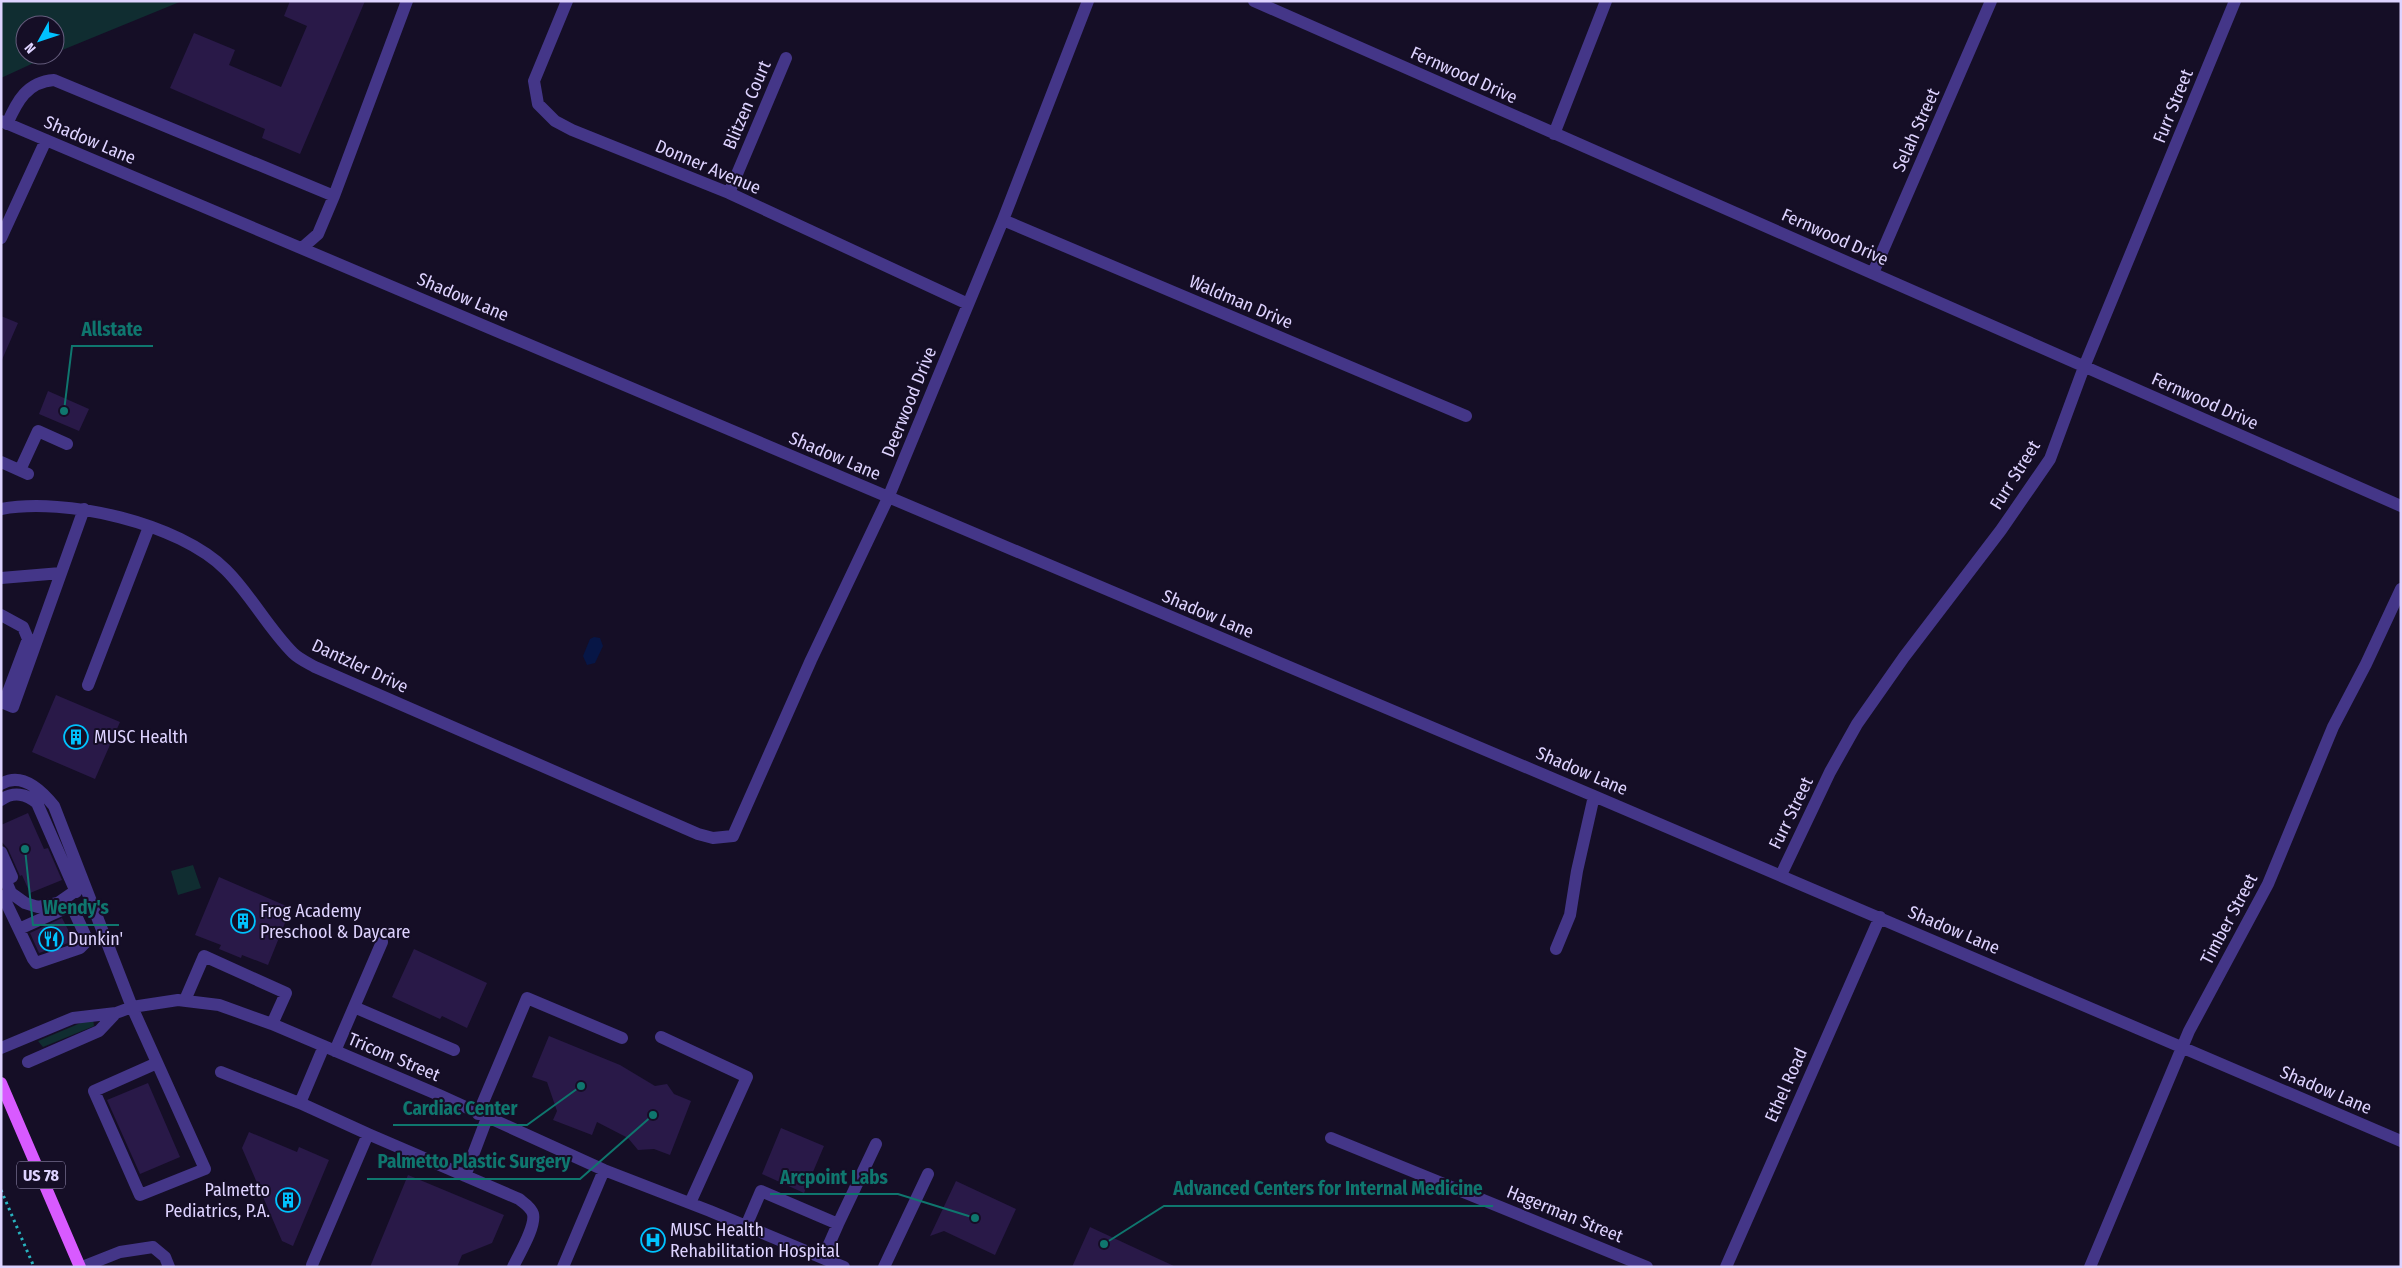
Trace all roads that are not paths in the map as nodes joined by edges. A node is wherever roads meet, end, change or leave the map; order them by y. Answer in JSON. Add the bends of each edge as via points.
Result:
{"nodes":[{"id":1,"x":408,"y":1,"type":"edge"},
{"id":2,"x":567,"y":1,"type":"edge"},
{"id":3,"x":1088,"y":1,"type":"edge"},
{"id":4,"x":1254,"y":1,"type":"edge"},
{"id":5,"x":1606,"y":1,"type":"edge"},
{"id":6,"x":1991,"y":1,"type":"edge"},
{"id":7,"x":2235,"y":1,"type":"edge"},
{"id":8,"x":786,"y":58,"type":"dead end"},
{"id":9,"x":4,"y":123,"type":"edge"},
{"id":10,"x":1554,"y":134,"type":"junction"},
{"id":11,"x":46,"y":140,"type":"junction"},
{"id":12,"x":729,"y":194,"type":"junction"},
{"id":13,"x":334,"y":196,"type":"junction"},
{"id":14,"x":1003,"y":220,"type":"junction"},
{"id":15,"x":1,"y":238,"type":"edge"},
{"id":16,"x":302,"y":248,"type":"junction"},
{"id":17,"x":1873,"y":273,"type":"junction"},
{"id":18,"x":968,"y":304,"type":"junction"},
{"id":19,"x":2084,"y":366,"type":"junction"},
{"id":20,"x":1466,"y":416,"type":"dead end"},
{"id":21,"x":66,"y":444,"type":"dead end"},
{"id":22,"x":1,"y":462,"type":"edge"},
{"id":23,"x":888,"y":498,"type":"junction"},
{"id":24,"x":2401,"y":506,"type":"edge"},
{"id":25,"x":1,"y":509,"type":"edge"},
{"id":26,"x":84,"y":509,"type":"junction"},
{"id":27,"x":149,"y":527,"type":"junction"},
{"id":28,"x":61,"y":572,"type":"junction"},
{"id":29,"x":1,"y":578,"type":"edge"},
{"id":30,"x":2401,"y":589,"type":"edge"},
{"id":31,"x":1,"y":615,"type":"edge"},
{"id":32,"x":88,"y":685,"type":"dead end"},
{"id":33,"x":2,"y":703,"type":"edge"},
{"id":34,"x":1,"y":784,"type":"edge"},
{"id":35,"x":1594,"y":796,"type":"junction"},
{"id":36,"x":1,"y":800,"type":"edge"},
{"id":37,"x":733,"y":836,"type":"joint"},
{"id":38,"x":1,"y":852,"type":"edge"},
{"id":39,"x":1,"y":870,"type":"edge"},
{"id":40,"x":1781,"y":875,"type":"junction"},
{"id":41,"x":80,"y":888,"type":"junction"},
{"id":42,"x":9,"y":896,"type":"edge"},
{"id":43,"x":1880,"y":918,"type":"junction"},
{"id":44,"x":19,"y":929,"type":"junction"},
{"id":45,"x":106,"y":938,"type":"junction"},
{"id":46,"x":382,"y":942,"type":"dead end"},
{"id":47,"x":80,"y":948,"type":"junction"},
{"id":48,"x":1556,"y":948,"type":"dead end"},
{"id":49,"x":185,"y":1000,"type":"junction"},
{"id":50,"x":354,"y":1006,"type":"junction"},
{"id":51,"x":132,"y":1007,"type":"junction"},
{"id":52,"x":116,"y":1013,"type":"junction"},
{"id":53,"x":272,"y":1024,"type":"junction"},
{"id":54,"x":661,"y":1037,"type":"dead end"},
{"id":55,"x":622,"y":1038,"type":"dead end"},
{"id":56,"x":1,"y":1048,"type":"edge"},
{"id":57,"x":329,"y":1048,"type":"junction"},
{"id":58,"x":2182,"y":1048,"type":"junction"},
{"id":59,"x":454,"y":1050,"type":"dead end"},
{"id":60,"x":28,"y":1062,"type":"dead end"},
{"id":61,"x":157,"y":1063,"type":"junction"},
{"id":62,"x":221,"y":1072,"type":"dead end"},
{"id":63,"x":1,"y":1083,"type":"edge"},
{"id":64,"x":302,"y":1104,"type":"junction"},
{"id":65,"x":483,"y":1116,"type":"junction"},
{"id":66,"x":368,"y":1134,"type":"junction"},
{"id":67,"x":1331,"y":1138,"type":"dead end"},
{"id":68,"x":2401,"y":1141,"type":"edge"},
{"id":69,"x":876,"y":1144,"type":"dead end"},
{"id":70,"x":604,"y":1170,"type":"junction"},
{"id":71,"x":928,"y":1174,"type":"dead end"},
{"id":72,"x":465,"y":1176,"type":"junction"},
{"id":73,"x":690,"y":1203,"type":"junction"},
{"id":74,"x":838,"y":1224,"type":"junction"},
{"id":75,"x":746,"y":1226,"type":"junction"},
{"id":76,"x":823,"y":1258,"type":"junction"},
{"id":77,"x":312,"y":1265,"type":"dead end"},
{"id":78,"x":81,"y":1267,"type":"edge"},
{"id":79,"x":169,"y":1267,"type":"edge"},
{"id":80,"x":513,"y":1267,"type":"edge"},
{"id":81,"x":563,"y":1267,"type":"edge"},
{"id":82,"x":844,"y":1267,"type":"edge"},
{"id":83,"x":884,"y":1267,"type":"edge"},
{"id":84,"x":1647,"y":1267,"type":"edge"},
{"id":85,"x":1726,"y":1267,"type":"edge"},
{"id":86,"x":2090,"y":1267,"type":"edge"}],
"edges":[{"from":1,"to":13,"type":"street"},
{"from":2,"to":12,"type":"street","name":"Donner Avenue","via":[[534,81],[538,104],[555,121],[572,130]]},
{"from":3,"to":14,"type":"street","name":"Deerwood Drive"},
{"from":4,"to":10,"type":"street","name":"Fernwood Drive"},
{"from":5,"to":10,"type":"street"},
{"from":6,"to":17,"type":"street","name":"Selah Street"},
{"from":7,"to":19,"type":"street","name":"Furr Street"},
{"from":8,"to":12,"type":"street","name":"Blitzen Court"},
{"from":9,"to":11,"type":"street","name":"Shadow Lane"},
{"from":9,"to":13,"type":"street","via":[[27,91],[40,81],[54,80]]},
{"from":10,"to":17,"type":"street","name":"Fernwood Drive"},
{"from":11,"to":15,"type":"street"},
{"from":11,"to":16,"type":"street","name":"Shadow Lane"},
{"from":12,"to":18,"type":"street","name":"Donner Avenue"},
{"from":13,"to":16,"type":"street","via":[[318,234]]},
{"from":14,"to":18,"type":"street","name":"Deerwood Drive"},
{"from":14,"to":20,"type":"street","name":"Waldman Drive"},
{"from":16,"to":23,"type":"street","name":"Shadow Lane"},
{"from":17,"to":19,"type":"street","name":"Fernwood Drive"},
{"from":18,"to":23,"type":"street","name":"Deerwood Drive"},
{"from":19,"to":24,"type":"street","name":"Fernwood Drive"},
{"from":19,"to":40,"type":"street","name":"Furr Street","via":[[2050,458],[1996,537],[1857,724],[1830,772]]},
{"from":21,"to":22,"type":"street","via":[[38,431],[24,472]]},
{"from":23,"to":35,"type":"street","name":"Shadow Lane"},
{"from":23,"to":37,"type":"street","name":"Deerwood Drive"},
{"from":25,"to":26,"type":"street","name":"Dantzler Drive","via":[[33,506]]},
{"from":26,"to":27,"type":"street","name":"Dantzler Drive"},
{"from":26,"to":28,"type":"street"},
{"from":27,"to":32,"type":"street"},
{"from":27,"to":37,"type":"street","name":"Dantzler Drive","via":[[194,544],[210,555],[228,571],[294,654],[315,667],[698,834],[713,838]]},
{"from":28,"to":29,"type":"street"},
{"from":28,"to":33,"type":"street","via":[[13,707]]},
{"from":30,"to":58,"type":"street","name":"Timber Street","via":[[2333,727],[2268,884]]},
{"from":31,"to":33,"type":"street","via":[[23,627],[28,639]]},
{"from":34,"to":41,"type":"street","via":[[24,781],[43,792],[54,806],[68,839]]},
{"from":35,"to":40,"type":"street","name":"Shadow Lane"},
{"from":35,"to":48,"type":"street","via":[[1570,915]]},
{"from":36,"to":41,"type":"street","via":[[8,795],[24,795],[37,804]]},
{"from":38,"to":42,"type":"street"},
{"from":39,"to":42,"type":"street"},
{"from":40,"to":43,"type":"street","name":"Shadow Lane"},
{"from":41,"to":42,"type":"street","via":[[48,907],[38,907]]},
{"from":41,"to":45,"type":"street"},
{"from":42,"to":44,"type":"street"},
{"from":43,"to":58,"type":"street","name":"Shadow Lane"},
{"from":43,"to":85,"type":"street","name":"Ethel Road"},
{"from":44,"to":47,"type":"street","via":[[36,963]]},
{"from":44,"to":47,"type":"street","via":[[68,907],[73,910],[86,937]]},
{"from":45,"to":47,"type":"street"},
{"from":45,"to":51,"type":"street"},
{"from":46,"to":50,"type":"street"},
{"from":49,"to":51,"type":"street","name":"Tricom Street"},
{"from":49,"to":53,"type":"street","name":"Tricom Street","via":[[219,1005]]},
{"from":49,"to":53,"type":"street","via":[[204,956],[286,993]]},
{"from":50,"to":57,"type":"street"},
{"from":50,"to":59,"type":"street"},
{"from":51,"to":52,"type":"street","name":"Tricom Street"},
{"from":51,"to":61,"type":"street"},
{"from":52,"to":56,"type":"street","name":"Tricom Street","via":[[73,1018]]},
{"from":52,"to":60,"type":"street","name":"Tricom Street","via":[[99,1031]]},
{"from":53,"to":57,"type":"street","name":"Tricom Street"},
{"from":54,"to":73,"type":"street","via":[[747,1077]]},
{"from":55,"to":65,"type":"street","via":[[528,998]]},
{"from":57,"to":64,"type":"street"},
{"from":57,"to":65,"type":"street","name":"Tricom Street"},
{"from":58,"to":68,"type":"street","name":"Shadow Lane"},
{"from":58,"to":86,"type":"street","name":"Timber Street"},
{"from":61,"to":61,"type":"street","via":[[205,1169],[140,1195],[94,1091]]},
{"from":62,"to":64,"type":"street"},
{"from":63,"to":78,"type":"main road","number":"US 78"},
{"from":64,"to":66,"type":"street"},
{"from":65,"to":70,"type":"street","name":"Tricom Street"},
{"from":65,"to":72,"type":"street"},
{"from":66,"to":72,"type":"street"},
{"from":66,"to":77,"type":"street"},
{"from":67,"to":84,"type":"street","name":"Hagerman Street"},
{"from":69,"to":74,"type":"street"},
{"from":70,"to":73,"type":"street","name":"Tricom Street"},
{"from":70,"to":81,"type":"street"},
{"from":71,"to":83,"type":"street"},
{"from":72,"to":80,"type":"street","via":[[519,1199],[533,1214],[532,1226]]},
{"from":73,"to":75,"type":"street","name":"Tricom Street"},
{"from":74,"to":75,"type":"street","via":[[761,1191]]},
{"from":74,"to":76,"type":"street"},
{"from":75,"to":76,"type":"street","name":"Tricom Street"},
{"from":76,"to":82,"type":"street","name":"Tricom Street"},
{"from":78,"to":79,"type":"street","via":[[120,1252],[153,1247],[165,1257]]}]}
